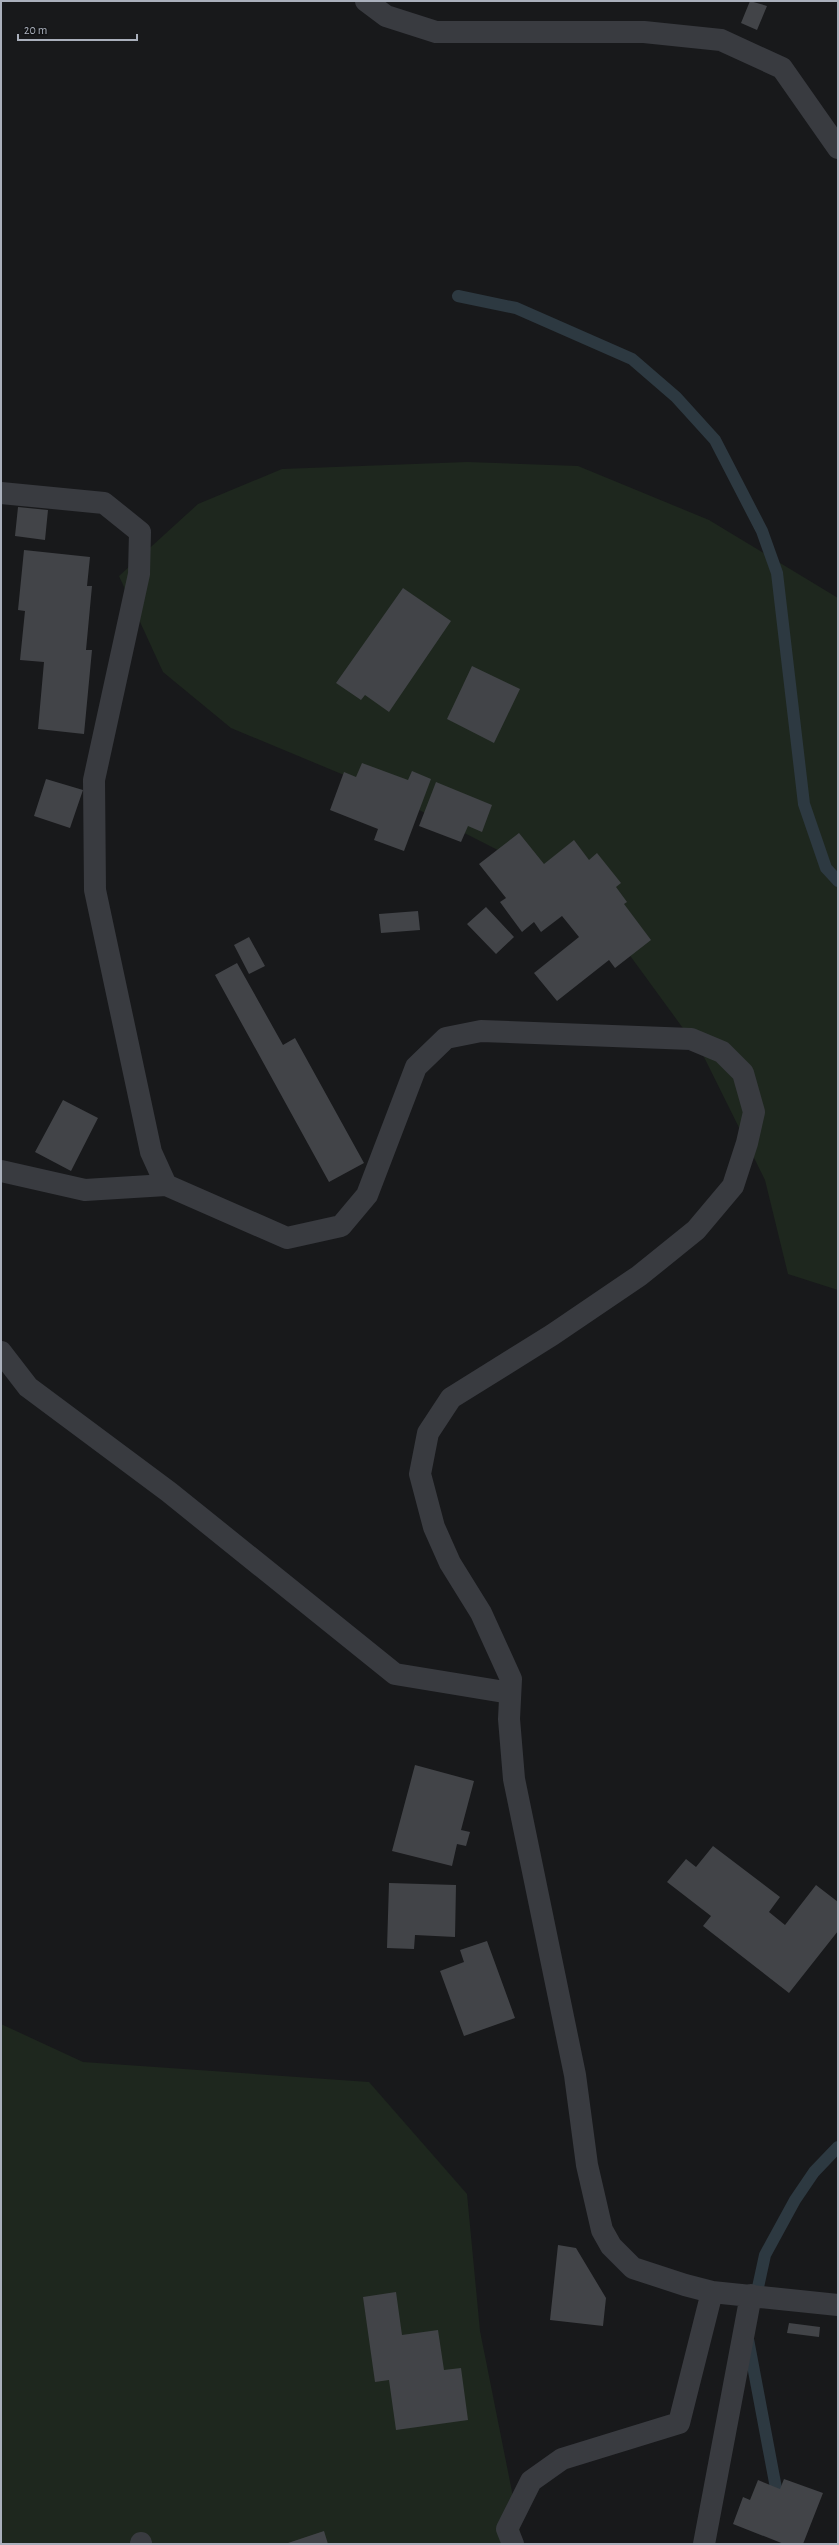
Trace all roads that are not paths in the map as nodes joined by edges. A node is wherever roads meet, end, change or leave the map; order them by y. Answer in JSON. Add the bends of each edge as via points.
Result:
{"nodes":[{"id":1,"x":366,"y":1,"type":"edge"},
{"id":2,"x":838,"y":148,"type":"edge"},
{"id":3,"x":1,"y":493,"type":"edge"},
{"id":4,"x":1,"y":1171,"type":"edge"},
{"id":5,"x":166,"y":1185,"type":"junction"},
{"id":6,"x":1,"y":1352,"type":"edge"},
{"id":7,"x":510,"y":1693,"type":"junction"},
{"id":8,"x":712,"y":2292,"type":"junction"},
{"id":9,"x":751,"y":2295,"type":"junction"},
{"id":10,"x":838,"y":2305,"type":"edge"},
{"id":11,"x":513,"y":2544,"type":"edge"},
{"id":12,"x":704,"y":2544,"type":"edge"}],
"edges":[{"from":1,"to":2,"type":"street","via":[[386,16],[436,32],[644,32],[721,40],[782,68]]},
{"from":3,"to":5,"type":"street","via":[[104,503],[140,532],[139,574],[94,780],[95,890],[151,1152]]},
{"from":4,"to":5,"type":"street","via":[[85,1190]]},
{"from":5,"to":7,"type":"street","via":[[287,1238],[341,1226],[367,1195],[416,1067],[446,1038],[481,1031],[691,1039],[722,1052],[743,1073],[754,1112],[747,1143],[733,1186],[696,1230],[639,1276],[451,1398],[428,1433],[420,1474],[434,1527],[450,1563],[481,1613],[511,1679]]},
{"from":6,"to":7,"type":"street","via":[[28,1387],[169,1492],[395,1674]]},
{"from":7,"to":8,"type":"street","via":[[509,1719],[514,1779],[575,2076],[587,2165],[602,2230],[611,2246],[632,2268]]},
{"from":8,"to":9,"type":"street"},
{"from":8,"to":11,"type":"street","via":[[679,2423],[562,2459],[531,2481],[507,2529]]},
{"from":9,"to":10,"type":"street"},
{"from":9,"to":12,"type":"street"}]}
